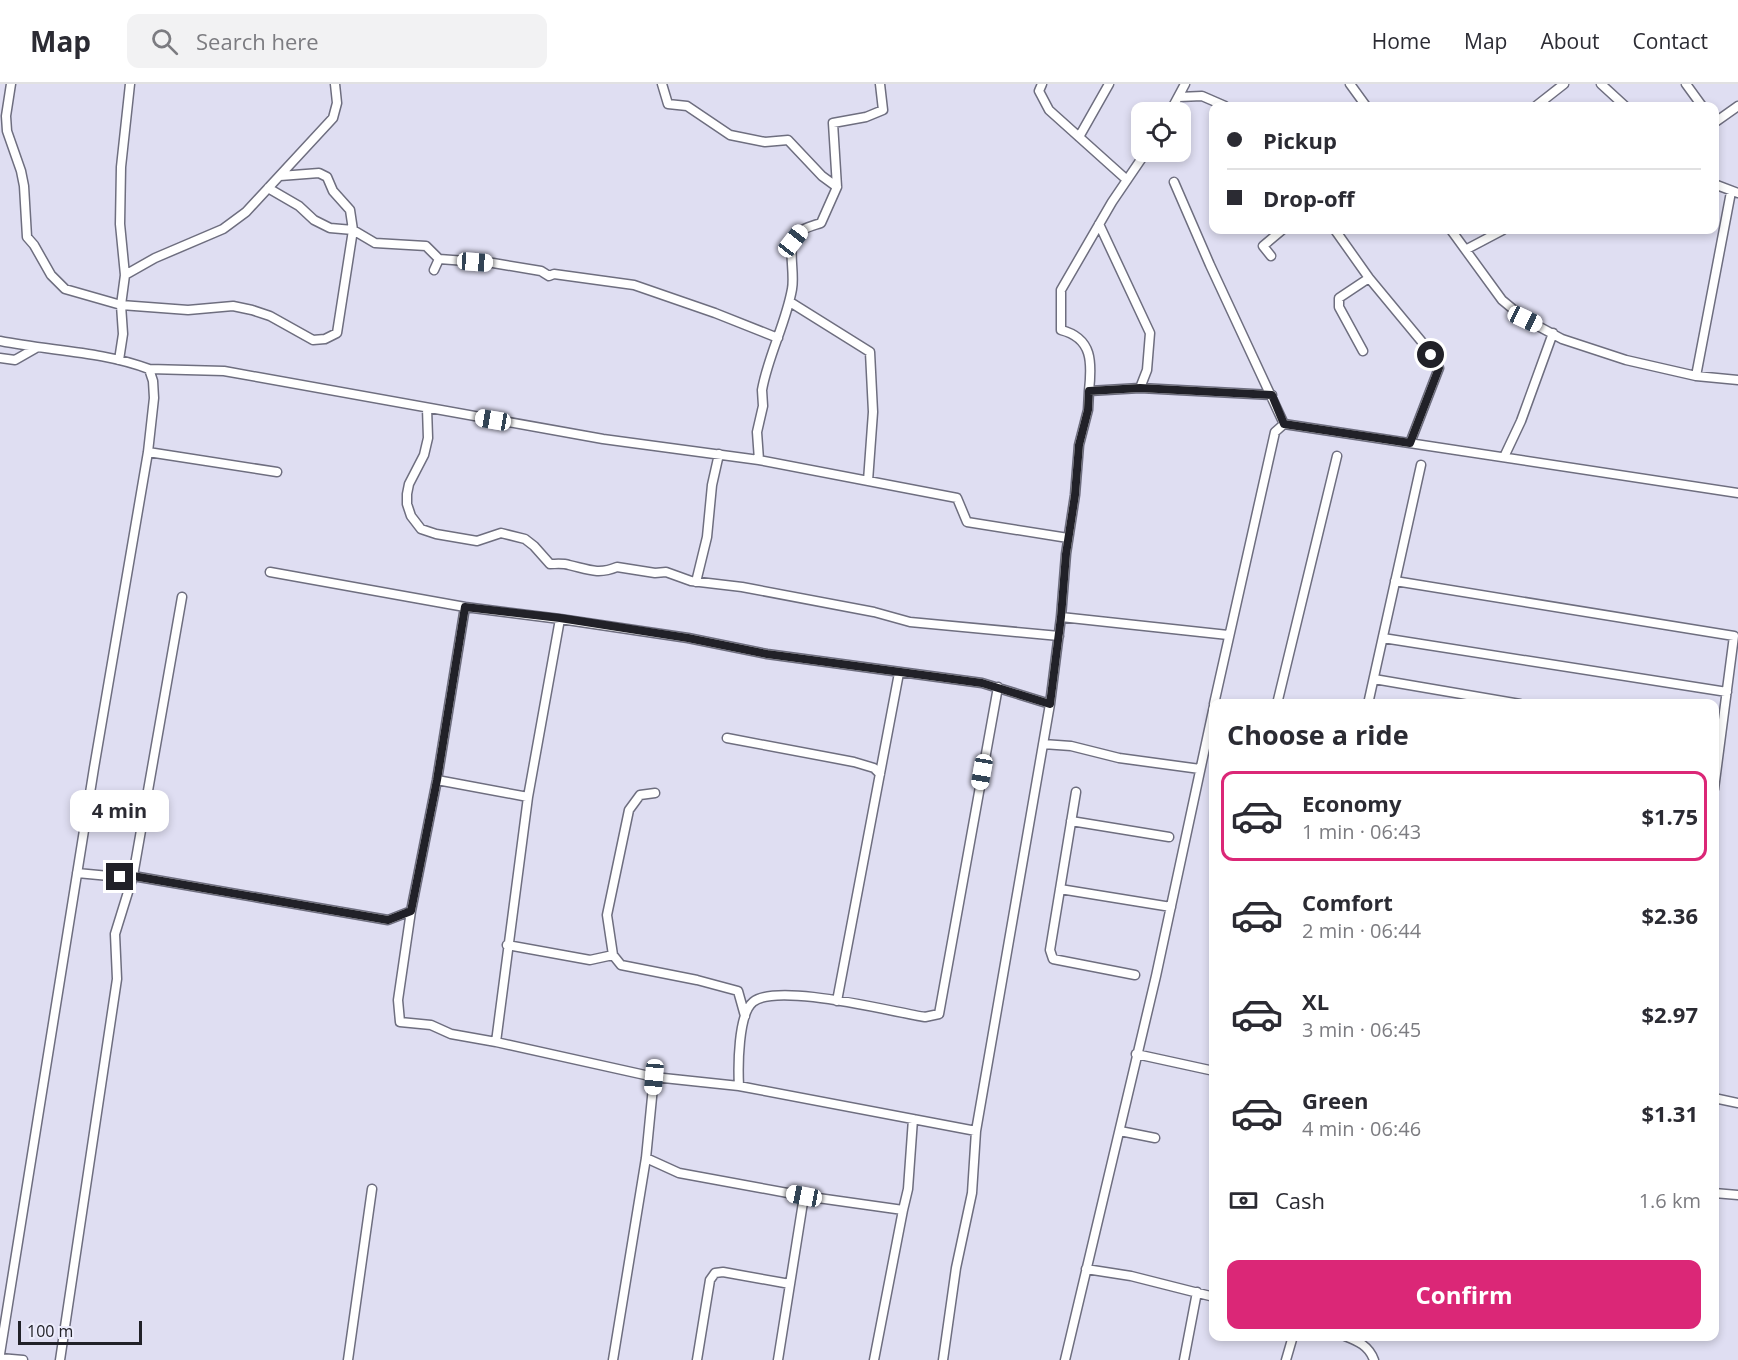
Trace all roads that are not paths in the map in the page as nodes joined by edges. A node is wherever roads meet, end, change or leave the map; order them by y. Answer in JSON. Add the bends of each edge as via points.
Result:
{"nodes":[{"id":1,"x":11,"y":84,"type":"edge"},
{"id":2,"x":130,"y":84,"type":"edge"},
{"id":3,"x":336,"y":84,"type":"edge"},
{"id":4,"x":662,"y":84,"type":"edge"},
{"id":5,"x":880,"y":84,"type":"edge"},
{"id":6,"x":1042,"y":84,"type":"edge"},
{"id":7,"x":1109,"y":84,"type":"edge"},
{"id":8,"x":1185,"y":84,"type":"edge"},
{"id":9,"x":1350,"y":84,"type":"edge"},
{"id":10,"x":1564,"y":84,"type":"edge"},
{"id":11,"x":1686,"y":84,"type":"edge"},
{"id":12,"x":1603,"y":85,"type":"edge"},
{"id":13,"x":1179,"y":97,"type":"junction"},
{"id":14,"x":1176,"y":102,"type":"edge"},
{"id":15,"x":1216,"y":102,"type":"edge"},
{"id":16,"x":1363,"y":102,"type":"edge"},
{"id":17,"x":1541,"y":102,"type":"edge"},
{"id":18,"x":1621,"y":102,"type":"edge"},
{"id":19,"x":1699,"y":102,"type":"edge"},
{"id":20,"x":1738,"y":106,"type":"edge"},
{"id":21,"x":1719,"y":119,"type":"edge"},
{"id":22,"x":1079,"y":137,"type":"junction"},
{"id":23,"x":1139,"y":162,"type":"edge"},
{"id":24,"x":280,"y":176,"type":"junction"},
{"id":25,"x":1127,"y":180,"type":"junction"},
{"id":26,"x":1174,"y":182,"type":"dead end"},
{"id":27,"x":1719,"y":186,"type":"edge"},
{"id":28,"x":837,"y":187,"type":"junction"},
{"id":29,"x":268,"y":188,"type":"junction"},
{"id":30,"x":1735,"y":193,"type":"edge"},
{"id":31,"x":1099,"y":224,"type":"junction"},
{"id":32,"x":353,"y":230,"type":"junction"},
{"id":33,"x":1277,"y":234,"type":"edge"},
{"id":34,"x":1338,"y":234,"type":"edge"},
{"id":35,"x":1454,"y":234,"type":"edge"},
{"id":36,"x":1495,"y":234,"type":"edge"},
{"id":37,"x":1467,"y":249,"type":"junction"},
{"id":38,"x":1271,"y":256,"type":"dead end"},
{"id":39,"x":439,"y":259,"type":"junction"},
{"id":40,"x":434,"y":270,"type":"dead end"},
{"id":41,"x":125,"y":275,"type":"junction"},
{"id":42,"x":1369,"y":278,"type":"junction"},
{"id":43,"x":790,"y":302,"type":"junction"},
{"id":44,"x":121,"y":305,"type":"junction"},
{"id":45,"x":1553,"y":333,"type":"junction"},
{"id":46,"x":778,"y":338,"type":"junction"},
{"id":47,"x":0,"y":341,"type":"edge"},
{"id":48,"x":36,"y":348,"type":"junction"},
{"id":49,"x":1363,"y":351,"type":"dead end"},
{"id":50,"x":0,"y":358,"type":"edge"},
{"id":51,"x":119,"y":360,"type":"junction"},
{"id":52,"x":149,"y":369,"type":"junction"},
{"id":53,"x":1696,"y":376,"type":"junction"},
{"id":54,"x":1738,"y":380,"type":"edge"},
{"id":55,"x":1140,"y":388,"type":"junction"},
{"id":56,"x":1089,"y":391,"type":"junction"},
{"id":57,"x":1272,"y":395,"type":"junction"},
{"id":58,"x":427,"y":408,"type":"junction"},
{"id":59,"x":1284,"y":424,"type":"junction"},
{"id":60,"x":1410,"y":443,"type":"junction"},
{"id":61,"x":148,"y":452,"type":"junction"},
{"id":62,"x":718,"y":454,"type":"junction"},
{"id":63,"x":1337,"y":456,"type":"dead end"},
{"id":64,"x":1504,"y":457,"type":"junction"},
{"id":65,"x":759,"y":460,"type":"junction"},
{"id":66,"x":1421,"y":465,"type":"dead end"},
{"id":67,"x":277,"y":472,"type":"dead end"},
{"id":68,"x":868,"y":481,"type":"junction"},
{"id":69,"x":1738,"y":493,"type":"edge"},
{"id":70,"x":1068,"y":538,"type":"junction"},
{"id":71,"x":270,"y":572,"type":"dead end"},
{"id":72,"x":1395,"y":581,"type":"junction"},
{"id":73,"x":696,"y":582,"type":"junction"},
{"id":74,"x":182,"y":597,"type":"dead end"},
{"id":75,"x":465,"y":607,"type":"junction"},
{"id":76,"x":1061,"y":617,"type":"junction"},
{"id":77,"x":560,"y":618,"type":"junction"},
{"id":78,"x":1228,"y":635,"type":"junction"},
{"id":79,"x":1059,"y":636,"type":"junction"},
{"id":80,"x":1383,"y":638,"type":"junction"},
{"id":81,"x":899,"y":673,"type":"junction"},
{"id":82,"x":1374,"y":679,"type":"junction"},
{"id":83,"x":998,"y":687,"type":"junction"},
{"id":84,"x":1726,"y":692,"type":"junction"},
{"id":85,"x":1215,"y":699,"type":"edge"},
{"id":86,"x":1278,"y":699,"type":"edge"},
{"id":87,"x":1369,"y":699,"type":"edge"},
{"id":88,"x":1491,"y":699,"type":"edge"},
{"id":89,"x":1050,"y":704,"type":"junction"},
{"id":90,"x":1209,"y":728,"type":"edge"},
{"id":91,"x":1719,"y":731,"type":"edge"},
{"id":92,"x":727,"y":738,"type":"dead end"},
{"id":93,"x":1042,"y":744,"type":"junction"},
{"id":94,"x":1200,"y":769,"type":"junction"},
{"id":95,"x":880,"y":774,"type":"junction"},
{"id":96,"x":437,"y":780,"type":"junction"},
{"id":97,"x":1076,"y":792,"type":"dead end"},
{"id":98,"x":655,"y":793,"type":"dead end"},
{"id":99,"x":528,"y":797,"type":"junction"},
{"id":100,"x":1071,"y":821,"type":"junction"},
{"id":101,"x":1168,"y":837,"type":"dead end"},
{"id":102,"x":77,"y":873,"type":"junction"},
{"id":103,"x":133,"y":876,"type":"junction"},
{"id":104,"x":1060,"y":889,"type":"junction"},
{"id":105,"x":1171,"y":908,"type":"junction"},
{"id":106,"x":411,"y":911,"type":"junction"},
{"id":107,"x":507,"y":945,"type":"junction"},
{"id":108,"x":613,"y":955,"type":"junction"},
{"id":109,"x":1135,"y":975,"type":"dead end"},
{"id":110,"x":837,"y":1000,"type":"junction"},
{"id":111,"x":745,"y":1017,"type":"junction"},
{"id":112,"x":496,"y":1042,"type":"junction"},
{"id":113,"x":1136,"y":1054,"type":"junction"},
{"id":114,"x":1209,"y":1070,"type":"edge"},
{"id":115,"x":654,"y":1077,"type":"junction"},
{"id":116,"x":739,"y":1086,"type":"junction"},
{"id":117,"x":1719,"y":1099,"type":"edge"},
{"id":118,"x":1738,"y":1103,"type":"edge"},
{"id":119,"x":913,"y":1119,"type":"junction"},
{"id":120,"x":976,"y":1131,"type":"junction"},
{"id":121,"x":1120,"y":1131,"type":"junction"},
{"id":122,"x":1155,"y":1138,"type":"dead end"},
{"id":123,"x":646,"y":1158,"type":"junction"},
{"id":124,"x":372,"y":1189,"type":"dead end"},
{"id":125,"x":1719,"y":1193,"type":"edge"},
{"id":126,"x":1738,"y":1195,"type":"edge"},
{"id":127,"x":804,"y":1196,"type":"junction"},
{"id":128,"x":903,"y":1210,"type":"junction"},
{"id":129,"x":1086,"y":1269,"type":"junction"},
{"id":130,"x":790,"y":1284,"type":"junction"},
{"id":131,"x":1197,"y":1292,"type":"junction"},
{"id":132,"x":1209,"y":1296,"type":"edge"},
{"id":133,"x":1292,"y":1341,"type":"edge"},
{"id":134,"x":1358,"y":1341,"type":"edge"},
{"id":135,"x":0,"y":1356,"type":"edge"},
{"id":136,"x":23,"y":1360,"type":"edge"},
{"id":137,"x":60,"y":1360,"type":"edge"},
{"id":138,"x":348,"y":1360,"type":"edge"},
{"id":139,"x":614,"y":1360,"type":"edge"},
{"id":140,"x":697,"y":1360,"type":"edge"},
{"id":141,"x":778,"y":1360,"type":"edge"},
{"id":142,"x":874,"y":1360,"type":"edge"},
{"id":143,"x":943,"y":1360,"type":"edge"},
{"id":144,"x":1065,"y":1360,"type":"edge"},
{"id":145,"x":1184,"y":1360,"type":"edge"},
{"id":146,"x":1286,"y":1360,"type":"edge"},
{"id":147,"x":1374,"y":1360,"type":"edge"}],
"edges":[{"from":1,"to":44,"type":"street","via":[[7,131],[24,186],[27,237],[51,275],[65,289]]},
{"from":2,"to":41,"type":"street","via":[[121,167],[120,224]]},
{"from":3,"to":24,"type":"street","via":[[333,118]]},
{"from":4,"to":28,"type":"street","via":[[668,105],[687,106],[730,135],[765,142],[788,140]]},
{"from":5,"to":28,"type":"street","via":[[883,110],[834,123]]},
{"from":6,"to":22,"type":"street","via":[[1039,91],[1049,110]]},
{"from":7,"to":22,"type":"street"},
{"from":8,"to":13,"type":"street"},
{"from":9,"to":16,"type":"street"},
{"from":10,"to":17,"type":"street"},
{"from":11,"to":19,"type":"street"},
{"from":12,"to":18,"type":"street"},
{"from":13,"to":14,"type":"street"},
{"from":13,"to":15,"type":"street","via":[[1202,96]]},
{"from":20,"to":21,"type":"street"},
{"from":22,"to":25,"type":"street"},
{"from":23,"to":25,"type":"street"},
{"from":24,"to":29,"type":"street"},
{"from":24,"to":32,"type":"street","via":[[319,173],[327,177],[333,191],[350,210]]},
{"from":25,"to":31,"type":"street"},
{"from":26,"to":57,"type":"street"},
{"from":27,"to":30,"type":"street"},
{"from":28,"to":43,"type":"street","via":[[821,223],[802,229],[793,241]]},
{"from":29,"to":32,"type":"street","via":[[330,228]]},
{"from":29,"to":41,"type":"street","via":[[224,229]]},
{"from":30,"to":53,"type":"street"},
{"from":31,"to":55,"type":"street","via":[[1150,333],[1147,370]]},
{"from":31,"to":56,"type":"street","via":[[1061,290],[1061,330],[1070,332],[1087,346],[1092,368]]},
{"from":32,"to":39,"type":"street","via":[[375,243],[426,246]]},
{"from":32,"to":44,"type":"street","via":[[337,333],[325,339],[314,340],[270,316],[233,306],[188,310]]},
{"from":33,"to":38,"type":"street","via":[[1263,246]]},
{"from":34,"to":42,"type":"street"},
{"from":35,"to":37,"type":"street"},
{"from":36,"to":37,"type":"street"},
{"from":37,"to":45,"type":"street","via":[[1502,300],[1525,319]]},
{"from":39,"to":40,"type":"street"},
{"from":39,"to":46,"type":"street","via":[[493,263],[541,271],[549,276],[634,285]]},
{"from":41,"to":44,"type":"street"},
{"from":42,"to":49,"type":"street","via":[[1339,298],[1339,307]]},
{"from":42,"to":60,"type":"street","via":[[1439,368]]},
{"from":43,"to":46,"type":"street"},
{"from":43,"to":68,"type":"street","via":[[870,352],[873,412]]},
{"from":44,"to":51,"type":"street","via":[[123,334]]},
{"from":45,"to":53,"type":"street","via":[[1626,360]]},
{"from":45,"to":64,"type":"street"},
{"from":46,"to":65,"type":"street","via":[[762,390],[757,432]]},
{"from":47,"to":48,"type":"street"},
{"from":48,"to":50,"type":"street","via":[[15,360]]},
{"from":48,"to":51,"type":"street"},
{"from":51,"to":52,"type":"street"},
{"from":52,"to":58,"type":"street","via":[[224,371]]},
{"from":52,"to":61,"type":"street","via":[[154,398]]},
{"from":53,"to":54,"type":"street"},
{"from":55,"to":56,"type":"street"},
{"from":55,"to":57,"type":"street"},
{"from":56,"to":70,"type":"street"},
{"from":57,"to":59,"type":"street"},
{"from":58,"to":62,"type":"street","via":[[603,439]]},
{"from":58,"to":73,"type":"street","via":[[428,438],[407,494],[411,516],[421,529],[477,541],[501,533],[525,539],[550,564],[567,564],[589,571],[616,567],[666,572]]},
{"from":59,"to":60,"type":"street"},
{"from":59,"to":78,"type":"street","via":[[1275,432]]},
{"from":60,"to":64,"type":"street"},
{"from":61,"to":67,"type":"street"},
{"from":61,"to":102,"type":"street"},
{"from":62,"to":65,"type":"street"},
{"from":62,"to":73,"type":"street","via":[[707,537]]},
{"from":63,"to":86,"type":"street"},
{"from":64,"to":69,"type":"street"},
{"from":65,"to":68,"type":"street"},
{"from":66,"to":72,"type":"street"},
{"from":68,"to":70,"type":"street","via":[[957,498],[967,522]]},
{"from":70,"to":76,"type":"street"},
{"from":71,"to":75,"type":"street"},
{"from":72,"to":80,"type":"street"},
{"from":72,"to":84,"type":"street","via":[[1734,636]]},
{"from":73,"to":79,"type":"street","via":[[742,587],[910,622]]},
{"from":74,"to":103,"type":"street"},
{"from":75,"to":77,"type":"street"},
{"from":75,"to":96,"type":"street"},
{"from":76,"to":78,"type":"street"},
{"from":76,"to":79,"type":"street"},
{"from":77,"to":81,"type":"street"},
{"from":77,"to":99,"type":"street"},
{"from":78,"to":85,"type":"street"},
{"from":79,"to":89,"type":"street"},
{"from":80,"to":82,"type":"street"},
{"from":80,"to":84,"type":"street"},
{"from":81,"to":83,"type":"street"},
{"from":81,"to":95,"type":"street"},
{"from":82,"to":87,"type":"street"},
{"from":82,"to":88,"type":"street"},
{"from":83,"to":89,"type":"street"},
{"from":83,"to":110,"type":"street","via":[[939,1014],[925,1017]]},
{"from":84,"to":91,"type":"street"},
{"from":89,"to":93,"type":"street"},
{"from":90,"to":94,"type":"street"},
{"from":92,"to":95,"type":"street","via":[[854,762]]},
{"from":93,"to":94,"type":"street"},
{"from":93,"to":120,"type":"street"},
{"from":94,"to":105,"type":"street"},
{"from":95,"to":110,"type":"street"},
{"from":96,"to":99,"type":"street"},
{"from":96,"to":106,"type":"street"},
{"from":97,"to":100,"type":"street"},
{"from":98,"to":108,"type":"street","via":[[640,795],[630,810],[607,915]]},
{"from":99,"to":107,"type":"street"},
{"from":100,"to":101,"type":"street"},
{"from":100,"to":104,"type":"street"},
{"from":102,"to":103,"type":"street"},
{"from":102,"to":135,"type":"street"},
{"from":103,"to":106,"type":"street","via":[[388,920]]},
{"from":103,"to":137,"type":"street","via":[[115,934],[117,979]]},
{"from":104,"to":105,"type":"street"},
{"from":104,"to":109,"type":"street","via":[[1050,950],[1053,959]]},
{"from":105,"to":113,"type":"street"},
{"from":106,"to":112,"type":"street","via":[[398,1000],[400,1022],[431,1025],[451,1034]]},
{"from":107,"to":108,"type":"street","via":[[590,960]]},
{"from":107,"to":112,"type":"street"},
{"from":108,"to":111,"type":"street","via":[[621,965],[738,991]]},
{"from":110,"to":111,"type":"street","via":[[771,995],[752,1002]]},
{"from":111,"to":116,"type":"street","via":[[737,1056]]},
{"from":112,"to":115,"type":"street"},
{"from":113,"to":114,"type":"street"},
{"from":113,"to":121,"type":"street"},
{"from":115,"to":116,"type":"street"},
{"from":115,"to":123,"type":"street"},
{"from":116,"to":119,"type":"street"},
{"from":117,"to":118,"type":"street"},
{"from":119,"to":120,"type":"street"},
{"from":119,"to":128,"type":"street"},
{"from":120,"to":143,"type":"street","via":[[972,1193]]},
{"from":121,"to":122,"type":"street"},
{"from":121,"to":129,"type":"street"},
{"from":123,"to":127,"type":"street","via":[[679,1173]]},
{"from":123,"to":139,"type":"street"},
{"from":124,"to":138,"type":"street"},
{"from":125,"to":126,"type":"street"},
{"from":127,"to":128,"type":"street"},
{"from":127,"to":130,"type":"street"},
{"from":128,"to":142,"type":"street"},
{"from":129,"to":131,"type":"street"},
{"from":129,"to":144,"type":"street"},
{"from":130,"to":140,"type":"street","via":[[715,1273],[710,1280]]},
{"from":130,"to":141,"type":"street"},
{"from":131,"to":132,"type":"street"},
{"from":131,"to":145,"type":"street"},
{"from":133,"to":146,"type":"street"},
{"from":134,"to":147,"type":"street","via":[[1370,1350]]},
{"from":135,"to":136,"type":"street"}]}
